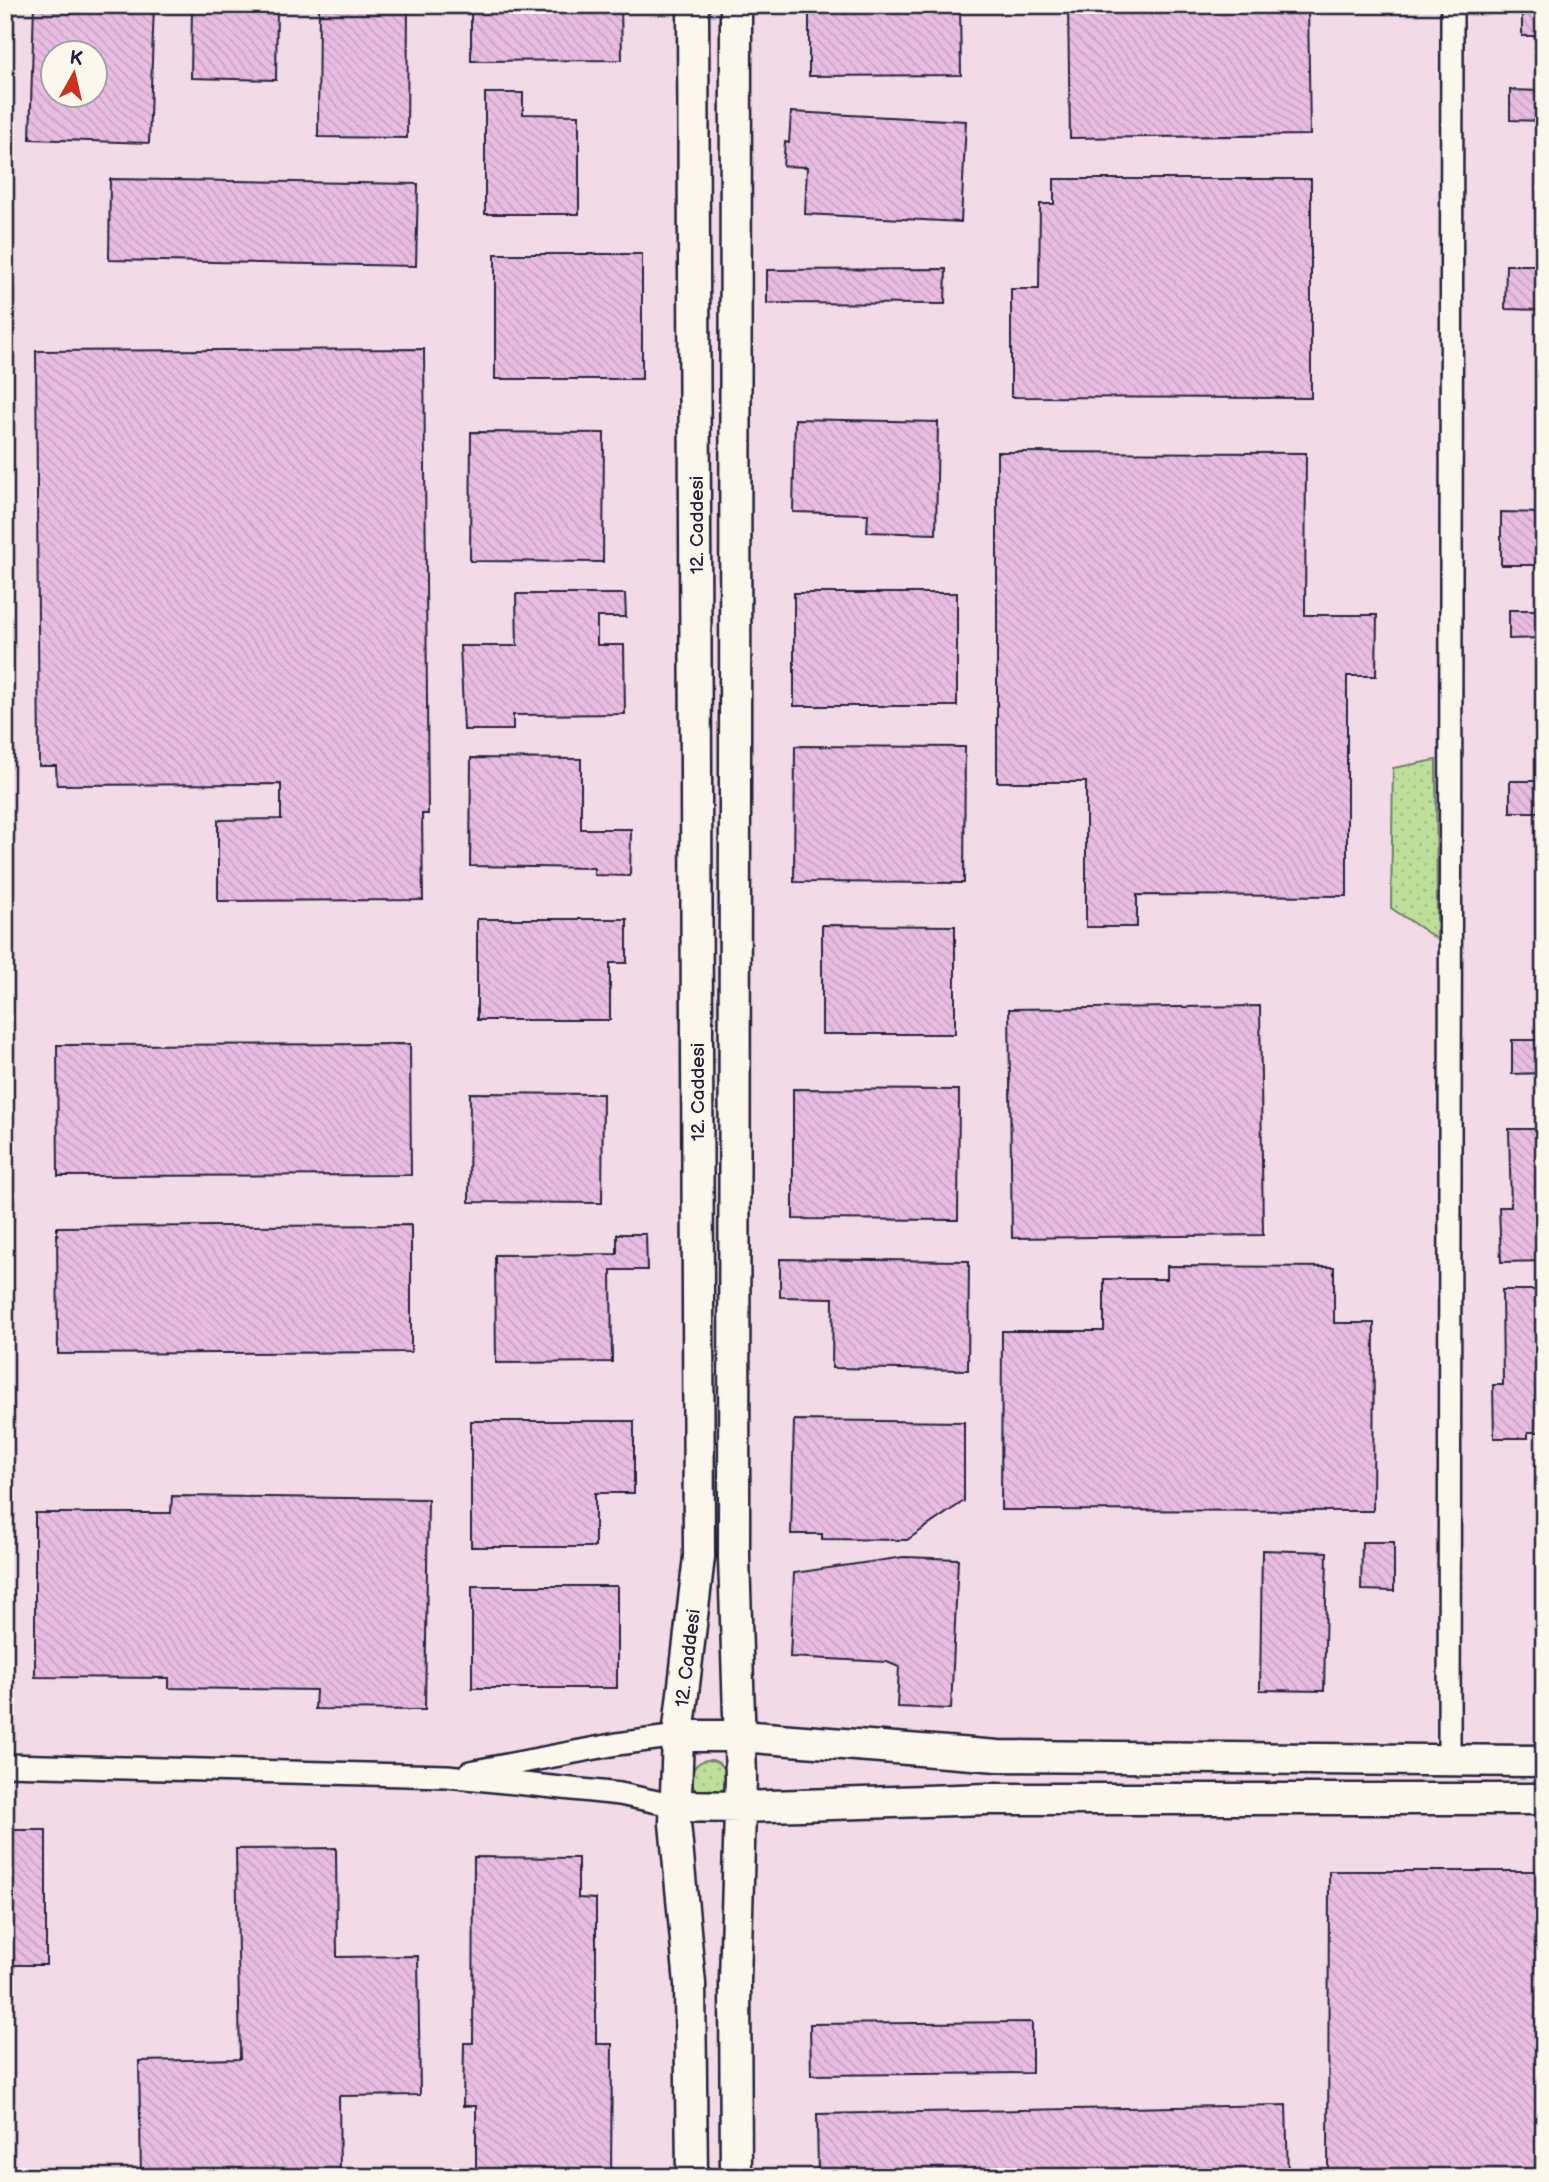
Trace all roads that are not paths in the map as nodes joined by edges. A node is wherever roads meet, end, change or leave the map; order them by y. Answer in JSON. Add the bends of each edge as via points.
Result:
{"nodes":[{"id":1,"x":693,"y":5,"type":"edge"},
{"id":2,"x":736,"y":5,"type":"edge"},
{"id":3,"x":1452,"y":5,"type":"edge"},
{"id":4,"x":678,"y":1736,"type":"junction"},
{"id":5,"x":740,"y":1736,"type":"junction"},
{"id":6,"x":1449,"y":1760,"type":"junction"},
{"id":7,"x":1544,"y":1761,"type":"edge"},
{"id":8,"x":5,"y":1765,"type":"edge"},
{"id":9,"x":447,"y":1776,"type":"junction"},
{"id":10,"x":1450,"y":1798,"type":"junction"},
{"id":11,"x":1544,"y":1799,"type":"edge"},
{"id":12,"x":676,"y":1806,"type":"junction"},
{"id":13,"x":740,"y":1807,"type":"junction"},
{"id":14,"x":692,"y":2177,"type":"edge"},
{"id":15,"x":736,"y":2177,"type":"edge"}],
"edges":[{"from":1,"to":4,"type":"street","name":"12. Caddesi","via":[[699,1557]]},
{"from":2,"to":5,"type":"street","name":"12. Caddesi","via":[[734,1557]]},
{"from":3,"to":6,"type":"street"},
{"from":4,"to":5,"type":"street"},
{"from":4,"to":9,"type":"street"},
{"from":4,"to":12,"type":"street","name":"12. Caddesi"},
{"from":5,"to":6,"type":"street","via":[[998,1755]]},
{"from":5,"to":13,"type":"street","name":"12. Caddesi"},
{"from":6,"to":7,"type":"street"},
{"from":6,"to":10,"type":"street"},
{"from":8,"to":9,"type":"street"},
{"from":9,"to":12,"type":"street","via":[[620,1794]]},
{"from":10,"to":11,"type":"street"},
{"from":10,"to":13,"type":"street","via":[[987,1799]]},
{"from":12,"to":13,"type":"street"},
{"from":12,"to":14,"type":"street","name":"12. Caddesi","via":[[690,1984]]},
{"from":13,"to":15,"type":"street","name":"12. Caddesi"}]}
